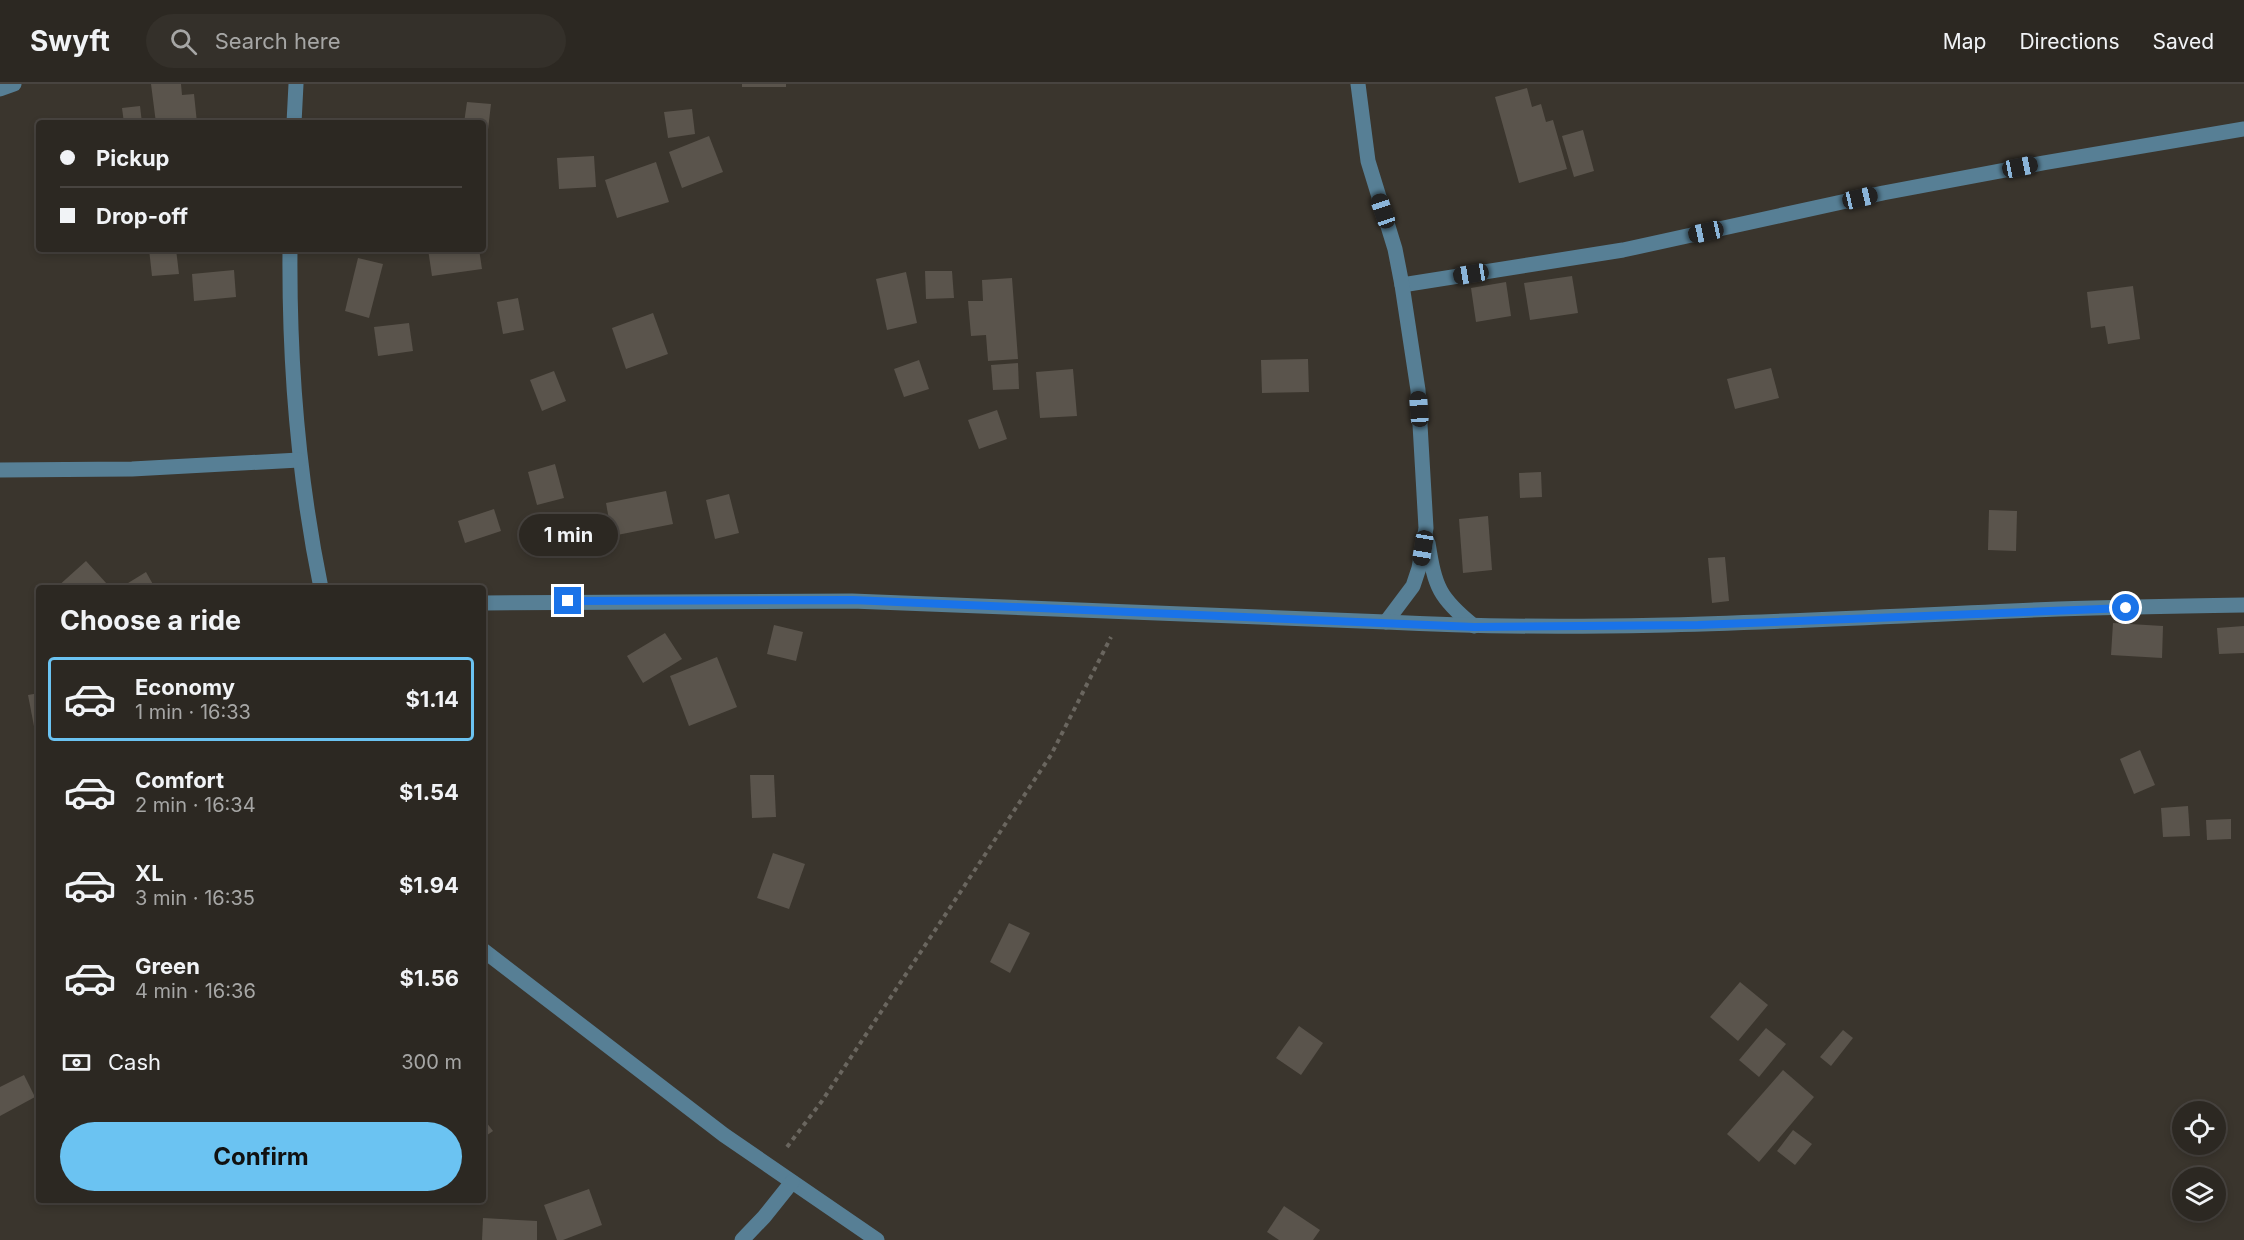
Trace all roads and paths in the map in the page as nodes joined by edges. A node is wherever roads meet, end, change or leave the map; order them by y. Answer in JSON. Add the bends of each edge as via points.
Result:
{"nodes":[{"id":1,"x":14,"y":84,"type":"edge"},
{"id":2,"x":296,"y":84,"type":"edge"},
{"id":3,"x":1358,"y":84,"type":"edge"},
{"id":4,"x":0,"y":89,"type":"edge"},
{"id":5,"x":294,"y":120,"type":"edge"},
{"id":6,"x":2244,"y":129,"type":"edge"},
{"id":7,"x":290,"y":252,"type":"edge"},
{"id":8,"x":1402,"y":285,"type":"junction"},
{"id":9,"x":299,"y":460,"type":"junction"},
{"id":10,"x":0,"y":470,"type":"edge"},
{"id":11,"x":1426,"y":528,"type":"junction"},
{"id":12,"x":320,"y":585,"type":"edge"},
{"id":13,"x":486,"y":603,"type":"edge"},
{"id":14,"x":2244,"y":605,"type":"edge"},
{"id":15,"x":1124,"y":613,"type":"junction"},
{"id":16,"x":1386,"y":622,"type":"junction"},
{"id":17,"x":1474,"y":627,"type":"junction"},
{"id":18,"x":486,"y":952,"type":"edge"},
{"id":19,"x":772,"y":1168,"type":"junction"},
{"id":20,"x":792,"y":1182,"type":"junction"},
{"id":21,"x":742,"y":1240,"type":"edge"},
{"id":22,"x":877,"y":1240,"type":"edge"}],
"edges":[{"from":1,"to":4,"type":"street"},
{"from":2,"to":5,"type":"street"},
{"from":3,"to":8,"type":"street","via":[[1368,161]]},
{"from":6,"to":8,"type":"street","via":[[1884,193],[1623,250]]},
{"from":7,"to":9,"type":"street","via":[[289,318]]},
{"from":8,"to":11,"type":"street","via":[[1418,390]]},
{"from":9,"to":10,"type":"street","via":[[132,470]]},
{"from":9,"to":12,"type":"street"},
{"from":11,"to":16,"type":"street","via":[[1413,586]]},
{"from":11,"to":17,"type":"street","via":[[1437,585],[1453,608]]},
{"from":13,"to":15,"type":"street","via":[[852,600]]},
{"from":14,"to":17,"type":"street","via":[[1698,625]]},
{"from":15,"to":16,"type":"street"},
{"from":15,"to":19,"type":"path","via":[[1051,755],[822,1101]]},
{"from":16,"to":17,"type":"street"},
{"from":18,"to":19,"type":"street"},
{"from":19,"to":20,"type":"street"},
{"from":20,"to":21,"type":"street"},
{"from":20,"to":22,"type":"street"}]}
